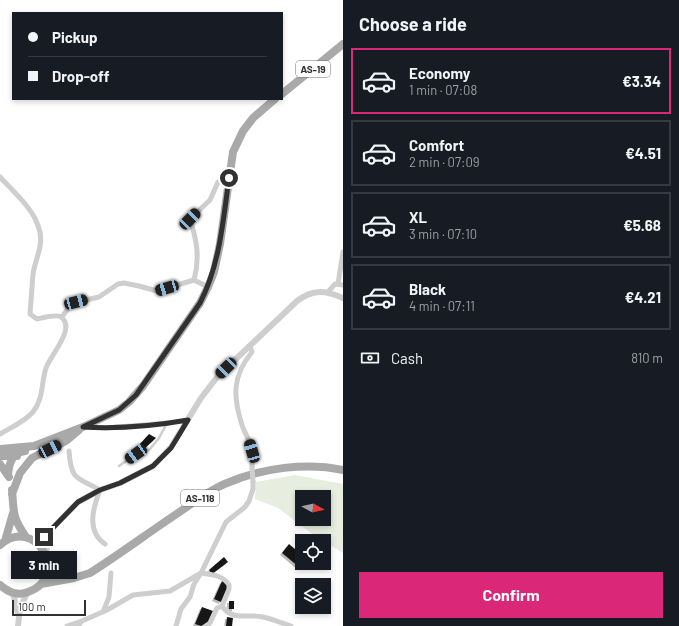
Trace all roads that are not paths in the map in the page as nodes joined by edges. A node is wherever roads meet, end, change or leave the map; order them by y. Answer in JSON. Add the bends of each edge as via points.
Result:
{"nodes":[{"id":1,"x":343,"y":44,"type":"edge"},
{"id":2,"x":283,"y":93,"type":"edge"},
{"id":3,"x":274,"y":100,"type":"edge"},
{"id":4,"x":0,"y":177,"type":"edge"},
{"id":5,"x":229,"y":178,"type":"junction"},
{"id":6,"x":343,"y":252,"type":"edge"},
{"id":7,"x":194,"y":280,"type":"junction"},
{"id":8,"x":341,"y":284,"type":"edge"},
{"id":9,"x":208,"y":287,"type":"junction"},
{"id":10,"x":328,"y":292,"type":"junction"},
{"id":11,"x":343,"y":298,"type":"edge"},
{"id":12,"x":62,"y":317,"type":"junction"},
{"id":13,"x":250,"y":346,"type":"junction"},
{"id":14,"x":188,"y":420,"type":"junction"},
{"id":15,"x":167,"y":424,"type":"junction"},
{"id":16,"x":82,"y":428,"type":"junction"},
{"id":17,"x":68,"y":433,"type":"junction"},
{"id":18,"x":0,"y":434,"type":"edge"},
{"id":19,"x":0,"y":449,"type":"edge"},
{"id":20,"x":50,"y":449,"type":"junction"},
{"id":21,"x":69,"y":451,"type":"dead end"},
{"id":22,"x":0,"y":453,"type":"edge"},
{"id":23,"x":0,"y":456,"type":"edge"},
{"id":24,"x":14,"y":456,"type":"junction"},
{"id":25,"x":0,"y":464,"type":"edge"},
{"id":26,"x":119,"y":466,"type":"dead end"},
{"id":27,"x":343,"y":470,"type":"edge"},
{"id":28,"x":20,"y":473,"type":"junction"},
{"id":29,"x":8,"y":475,"type":"junction"},
{"id":30,"x":100,"y":490,"type":"junction"},
{"id":31,"x":12,"y":494,"type":"junction"},
{"id":32,"x":13,"y":513,"type":"junction"},
{"id":33,"x":54,"y":528,"type":"junction"},
{"id":34,"x":26,"y":537,"type":"junction"},
{"id":35,"x":34,"y":540,"type":"junction"},
{"id":36,"x":2,"y":543,"type":"edge"},
{"id":37,"x":105,"y":544,"type":"dead end"},
{"id":38,"x":46,"y":553,"type":"junction"},
{"id":39,"x":48,"y":563,"type":"junction"},
{"id":40,"x":112,"y":573,"type":"dead end"},
{"id":41,"x":201,"y":574,"type":"junction"},
{"id":42,"x":74,"y":578,"type":"junction"},
{"id":43,"x":41,"y":584,"type":"junction"},
{"id":44,"x":0,"y":585,"type":"edge"},
{"id":45,"x":13,"y":593,"type":"junction"},
{"id":46,"x":27,"y":593,"type":"junction"},
{"id":47,"x":222,"y":606,"type":"junction"},
{"id":48,"x":103,"y":612,"type":"junction"},
{"id":49,"x":19,"y":618,"type":"junction"},
{"id":50,"x":82,"y":621,"type":"junction"},
{"id":51,"x":18,"y":626,"type":"edge"},
{"id":52,"x":67,"y":626,"type":"edge"},
{"id":53,"x":78,"y":626,"type":"edge"},
{"id":54,"x":176,"y":626,"type":"edge"},
{"id":55,"x":206,"y":626,"type":"edge"},
{"id":56,"x":290,"y":626,"type":"edge"}],
"edges":[{"from":1,"to":2,"type":"main road","number":"AS-19"},
{"from":3,"to":5,"type":"main road","via":[[253,118],[243,131],[233,152]]},
{"from":4,"to":12,"type":"street","via":[[31,212],[40,234],[41,247],[33,273],[30,314],[37,319],[58,315]]},
{"from":5,"to":7,"type":"street","via":[[218,182],[210,200],[190,219],[198,260]]},
{"from":5,"to":9,"type":"main road","via":[[220,244]]},
{"from":6,"to":8,"type":"street"},
{"from":7,"to":9,"type":"street"},
{"from":7,"to":12,"type":"street","via":[[157,291],[124,283],[118,284],[99,297],[76,302],[68,307]]},
{"from":8,"to":10,"type":"street","via":[[336,284]]},
{"from":9,"to":16,"type":"main road","via":[[200,303],[136,395],[119,410]]},
{"from":10,"to":11,"type":"street"},
{"from":10,"to":13,"type":"street","via":[[315,292],[297,301]]},
{"from":12,"to":18,"type":"street","via":[[65,332],[46,368],[39,404],[20,423]]},
{"from":13,"to":14,"type":"street","via":[[218,376]]},
{"from":13,"to":41,"type":"street","bridge":true,"via":[[252,352],[239,371],[235,387],[242,426],[252,451],[253,490],[245,507],[226,522]]},
{"from":14,"to":15,"type":"lane"},
{"from":14,"to":30,"type":"street","via":[[171,448],[153,466]]},
{"from":15,"to":16,"type":"street"},
{"from":15,"to":26,"type":"lane","via":[[150,449],[142,454],[136,454]]},
{"from":16,"to":17,"type":"main road"},
{"from":16,"to":20,"type":"main road","via":[[66,442]]},
{"from":17,"to":19,"type":"main road","via":[[34,446]]},
{"from":17,"to":24,"type":"main road","via":[[62,439],[42,447],[18,452]]},
{"from":20,"to":24,"type":"main road"},
{"from":20,"to":28,"type":"main road","via":[[32,458]]},
{"from":21,"to":30,"type":"street","via":[[72,472],[79,480]]},
{"from":22,"to":24,"type":"main road"},
{"from":23,"to":24,"type":"main road"},
{"from":24,"to":28,"type":"main road","via":[[18,460]]},
{"from":24,"to":29,"type":"main road","via":[[9,464]]},
{"from":25,"to":29,"type":"main road"},
{"from":27,"to":42,"type":"main road","number":"AS-118","via":[[269,470],[226,483],[202,496],[90,573]]},
{"from":28,"to":31,"type":"main road"},
{"from":29,"to":31,"type":"main road","via":[[12,484]]},
{"from":30,"to":33,"type":"street","via":[[78,502]]},
{"from":30,"to":37,"type":"street","via":[[93,513],[93,526],[96,537]]},
{"from":31,"to":32,"type":"main road"},
{"from":32,"to":34,"type":"main road","via":[[17,525]]},
{"from":32,"to":36,"type":"main road"},
{"from":33,"to":35,"type":"street","via":[[44,537]]},
{"from":33,"to":38,"type":"street"},
{"from":34,"to":35,"type":"main road"},
{"from":34,"to":36,"type":"main road","via":[[11,538]]},
{"from":35,"to":38,"type":"main road"},
{"from":38,"to":39,"type":"main road"},
{"from":39,"to":42,"type":"main road"},
{"from":39,"to":43,"type":"main road","via":[[46,578]]},
{"from":40,"to":48,"type":"street","via":[[109,597]]},
{"from":41,"to":47,"type":"street","via":[[218,576],[226,580],[229,590]]},
{"from":41,"to":48,"type":"street","via":[[170,590],[133,594]]},
{"from":41,"to":54,"type":"street","via":[[181,609]]},
{"from":42,"to":43,"type":"main road","number":"AS-118"},
{"from":43,"to":46,"type":"main road","number":"AS-118"},
{"from":44,"to":45,"type":"main road"},
{"from":45,"to":46,"type":"main road"},
{"from":45,"to":49,"type":"street"},
{"from":46,"to":49,"type":"street","via":[[20,608]]},
{"from":47,"to":55,"type":"street","via":[[217,608]]},
{"from":47,"to":56,"type":"street","via":[[226,612],[235,616],[262,616]]},
{"from":48,"to":50,"type":"street"},
{"from":49,"to":51,"type":"street"},
{"from":50,"to":52,"type":"street"},
{"from":50,"to":53,"type":"street"}]}
